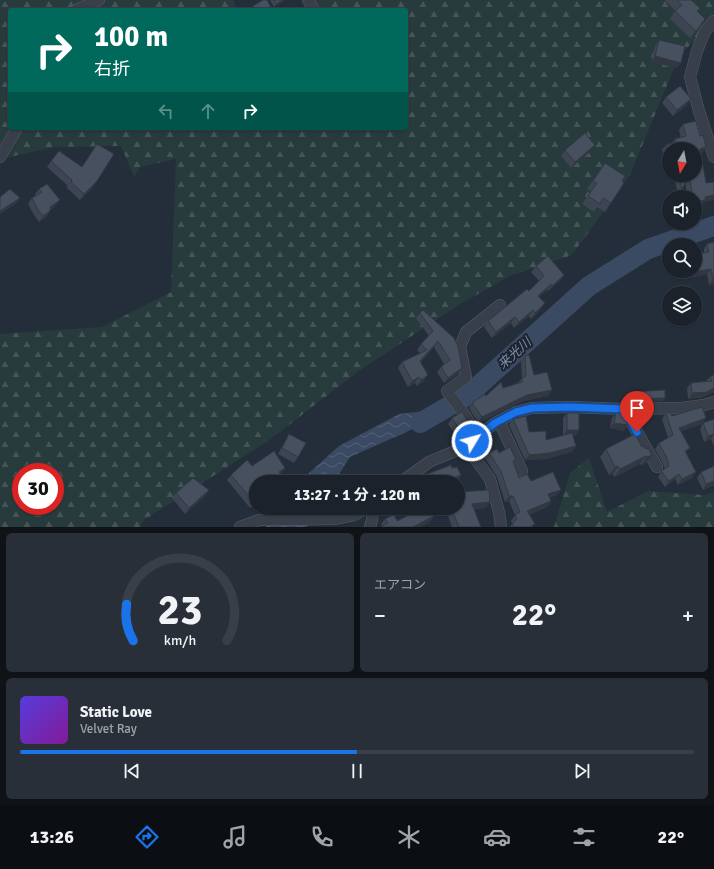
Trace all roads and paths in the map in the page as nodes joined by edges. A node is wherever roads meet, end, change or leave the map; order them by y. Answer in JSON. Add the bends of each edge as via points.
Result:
{"nodes":[{"id":1,"x":99,"y":0,"type":"edge"},
{"id":2,"x":81,"y":8,"type":"edge"},
{"id":3,"x":714,"y":21,"type":"edge"},
{"id":4,"x":16,"y":130,"type":"edge"},
{"id":5,"x":0,"y":156,"type":"edge"},
{"id":6,"x":714,"y":157,"type":"edge"},
{"id":7,"x":500,"y":305,"type":"dead end"},
{"id":8,"x":714,"y":402,"type":"edge"},
{"id":9,"x":624,"y":409,"type":"junction"},
{"id":10,"x":499,"y":421,"type":"junction"},
{"id":11,"x":478,"y":436,"type":"junction"},
{"id":12,"x":465,"y":445,"type":"junction"},
{"id":13,"x":657,"y":467,"type":"dead end"},
{"id":14,"x":522,"y":471,"type":"dead end"},
{"id":15,"x":411,"y":475,"type":"edge"},
{"id":16,"x":356,"y":515,"type":"edge"},
{"id":17,"x":372,"y":515,"type":"edge"},
{"id":18,"x":240,"y":527,"type":"edge"},
{"id":19,"x":370,"y":527,"type":"edge"},
{"id":20,"x":501,"y":527,"type":"edge"}],
"edges":[{"from":1,"to":2,"type":"street"},
{"from":3,"to":6,"type":"street","via":[[705,31],[690,77]]},
{"from":4,"to":5,"type":"street"},
{"from":7,"to":11,"type":"street","via":[[466,332],[460,347],[466,377],[447,391]]},
{"from":8,"to":9,"type":"street","via":[[682,408]]},
{"from":9,"to":10,"type":"street","via":[[532,408],[516,412]]},
{"from":9,"to":13,"type":"street"},
{"from":10,"to":11,"type":"street"},
{"from":10,"to":14,"type":"street"},
{"from":11,"to":12,"type":"street"},
{"from":12,"to":15,"type":"street","via":[[429,462]]},
{"from":12,"to":20,"type":"street","via":[[490,479]]},
{"from":16,"to":18,"type":"street","via":[[327,520],[259,520]]},
{"from":17,"to":19,"type":"street"}]}
